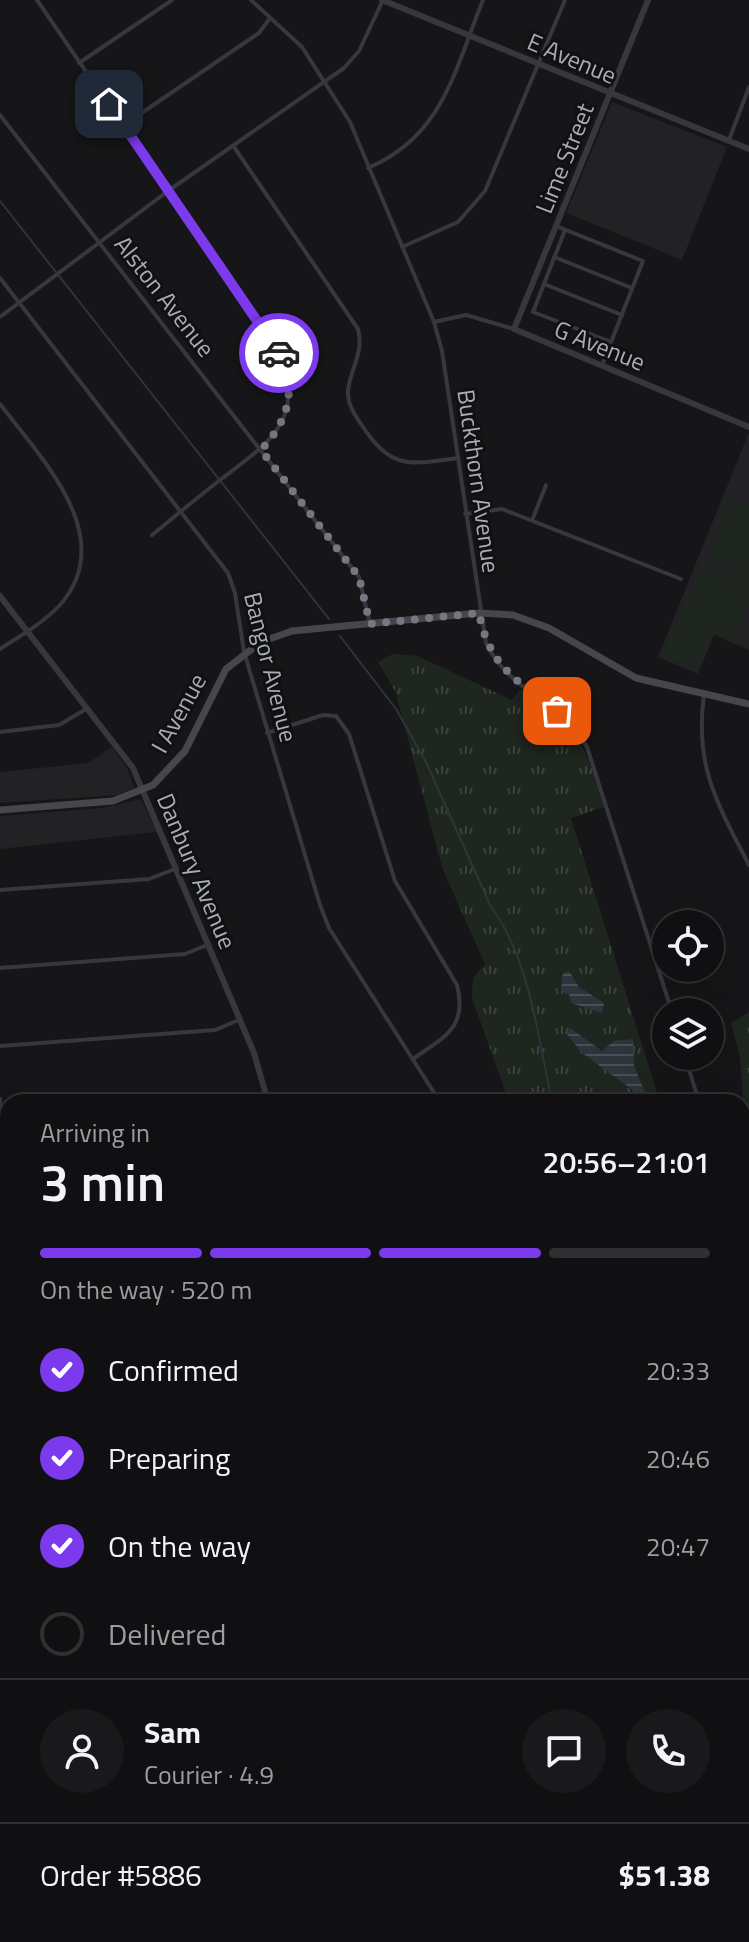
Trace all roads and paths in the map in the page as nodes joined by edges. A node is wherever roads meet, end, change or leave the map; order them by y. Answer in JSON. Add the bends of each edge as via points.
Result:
{"nodes":[{"id":1,"x":37,"y":0,"type":"edge"},
{"id":2,"x":172,"y":0,"type":"edge"},
{"id":3,"x":251,"y":0,"type":"edge"},
{"id":4,"x":383,"y":0,"type":"edge"},
{"id":5,"x":483,"y":0,"type":"edge"},
{"id":6,"x":565,"y":0,"type":"edge"},
{"id":7,"x":648,"y":0,"type":"edge"},
{"id":8,"x":270,"y":18,"type":"junction"},
{"id":9,"x":469,"y":35,"type":"junction"},
{"id":10,"x":79,"y":63,"type":"junction"},
{"id":11,"x":539,"y":63,"type":"junction"},
{"id":12,"x":327,"y":82,"type":"junction"},
{"id":13,"x":749,"y":87,"type":"edge"},
{"id":14,"x":610,"y":94,"type":"junction"},
{"id":15,"x":0,"y":115,"type":"edge"},
{"id":16,"x":124,"y":125,"type":"junction"},
{"id":17,"x":729,"y":140,"type":"junction"},
{"id":18,"x":234,"y":147,"type":"junction"},
{"id":19,"x":749,"y":149,"type":"edge"},
{"id":20,"x":368,"y":168,"type":"junction"},
{"id":21,"x":168,"y":191,"type":"junction"},
{"id":22,"x":556,"y":226,"type":"junction"},
{"id":23,"x":565,"y":230,"type":"junction"},
{"id":24,"x":99,"y":240,"type":"junction"},
{"id":25,"x":402,"y":247,"type":"junction"},
{"id":26,"x":554,"y":257,"type":"junction"},
{"id":27,"x":0,"y":278,"type":"edge"},
{"id":28,"x":544,"y":284,"type":"junction"},
{"id":29,"x":632,"y":288,"type":"junction"},
{"id":30,"x":19,"y":302,"type":"junction"},
{"id":31,"x":622,"y":315,"type":"junction"},
{"id":32,"x":0,"y":317,"type":"edge"},
{"id":33,"x":434,"y":322,"type":"junction"},
{"id":34,"x":514,"y":329,"type":"junction"},
{"id":35,"x":611,"y":342,"type":"junction"},
{"id":36,"x":601,"y":366,"type":"junction"},
{"id":37,"x":0,"y":404,"type":"edge"},
{"id":38,"x":749,"y":426,"type":"edge"},
{"id":39,"x":261,"y":450,"type":"junction"},
{"id":40,"x":458,"y":458,"type":"junction"},
{"id":41,"x":546,"y":485,"type":"dead end"},
{"id":42,"x":181,"y":510,"type":"junction"},
{"id":43,"x":465,"y":514,"type":"junction"},
{"id":44,"x":533,"y":518,"type":"junction"},
{"id":45,"x":152,"y":535,"type":"dead end"},
{"id":46,"x":681,"y":579,"type":"dead end"},
{"id":47,"x":0,"y":596,"type":"edge"},
{"id":48,"x":479,"y":613,"type":"junction"},
{"id":49,"x":370,"y":624,"type":"junction"},
{"id":50,"x":27,"y":631,"type":"junction"},
{"id":51,"x":0,"y":649,"type":"edge"},
{"id":52,"x":244,"y":652,"type":"junction"},
{"id":53,"x":704,"y":693,"type":"junction"},
{"id":54,"x":749,"y":704,"type":"edge"},
{"id":55,"x":88,"y":708,"type":"junction"},
{"id":56,"x":0,"y":732,"type":"edge"},
{"id":57,"x":267,"y":733,"type":"junction"},
{"id":58,"x":143,"y":790,"type":"junction"},
{"id":59,"x":0,"y":810,"type":"edge"},
{"id":60,"x":749,"y":865,"type":"edge"},
{"id":61,"x":176,"y":869,"type":"junction"},
{"id":62,"x":0,"y":890,"type":"edge"},
{"id":63,"x":208,"y":945,"type":"junction"},
{"id":64,"x":0,"y":968,"type":"edge"},
{"id":65,"x":668,"y":998,"type":"edge"},
{"id":66,"x":240,"y":1020,"type":"junction"},
{"id":67,"x":0,"y":1046,"type":"edge"},
{"id":68,"x":413,"y":1059,"type":"junction"},
{"id":69,"x":689,"y":1070,"type":"edge"},
{"id":70,"x":266,"y":1094,"type":"edge"},
{"id":71,"x":435,"y":1094,"type":"edge"},
{"id":72,"x":697,"y":1094,"type":"edge"}],
"edges":[{"from":1,"to":10,"type":"street"},
{"from":2,"to":10,"type":"street"},
{"from":3,"to":8,"type":"street","name":"Buckthorn Avenue"},
{"from":4,"to":9,"type":"street","name":"E Avenue"},
{"from":4,"to":12,"type":"street","via":[[359,51]]},
{"from":5,"to":9,"type":"street"},
{"from":6,"to":11,"type":"street"},
{"from":7,"to":14,"type":"street","name":"Lime Street"},
{"from":8,"to":12,"type":"street","name":"Buckthorn Avenue","via":[[302,47]]},
{"from":8,"to":16,"type":"street","via":[[259,33]]},
{"from":9,"to":11,"type":"street","name":"E Avenue"},
{"from":9,"to":20,"type":"street","via":[[428,125],[396,156]]},
{"from":10,"to":16,"type":"street"},
{"from":11,"to":14,"type":"street","name":"E Avenue"},
{"from":11,"to":25,"type":"street","via":[[485,191],[472,209],[439,233]]},
{"from":12,"to":18,"type":"street"},
{"from":12,"to":20,"type":"street","name":"Buckthorn Avenue"},
{"from":13,"to":17,"type":"street"},
{"from":14,"to":17,"type":"street","name":"E Avenue"},
{"from":14,"to":22,"type":"street","name":"Lime Street"},
{"from":15,"to":24,"type":"street","name":"Alston Avenue"},
{"from":16,"to":21,"type":"street"},
{"from":17,"to":19,"type":"street","name":"E Avenue"},
{"from":18,"to":21,"type":"street"},
{"from":18,"to":40,"type":"street","via":[[358,329],[361,344],[347,394],[351,410],[374,444],[393,460],[413,464]]},
{"from":20,"to":25,"type":"street","name":"Buckthorn Avenue"},
{"from":21,"to":24,"type":"street"},
{"from":21,"to":39,"type":"street","via":[[281,356],[288,375],[287,411]]},
{"from":22,"to":23,"type":"street"},
{"from":22,"to":34,"type":"street","name":"Lime Street"},
{"from":23,"to":26,"type":"street"},
{"from":23,"to":29,"type":"street","via":[[643,261]]},
{"from":24,"to":30,"type":"street"},
{"from":24,"to":39,"type":"street","name":"Alston Avenue"},
{"from":25,"to":33,"type":"street","name":"Buckthorn Avenue"},
{"from":26,"to":28,"type":"street"},
{"from":26,"to":29,"type":"street"},
{"from":27,"to":30,"type":"street","name":"Bangor Avenue"},
{"from":28,"to":31,"type":"street"},
{"from":28,"to":35,"type":"street","via":[[533,312]]},
{"from":29,"to":31,"type":"street"},
{"from":30,"to":32,"type":"street"},
{"from":30,"to":42,"type":"street","name":"Bangor Avenue"},
{"from":31,"to":35,"type":"street"},
{"from":33,"to":34,"type":"street","name":"G Avenue","via":[[466,315]]},
{"from":33,"to":40,"type":"street","name":"Buckthorn Avenue"},
{"from":34,"to":36,"type":"street","name":"G Avenue"},
{"from":35,"to":36,"type":"street"},
{"from":36,"to":38,"type":"street","name":"G Avenue"},
{"from":37,"to":50,"type":"street","via":[[66,491],[81,545],[72,588],[60,605]]},
{"from":39,"to":42,"type":"street"},
{"from":39,"to":49,"type":"street","name":"Alston Avenue","via":[[359,577]]},
{"from":40,"to":43,"type":"street","name":"Buckthorn Avenue"},
{"from":41,"to":44,"type":"street"},
{"from":42,"to":45,"type":"street"},
{"from":42,"to":52,"type":"street","name":"Bangor Avenue","via":[[228,573]]},
{"from":43,"to":44,"type":"street","via":[[502,509]]},
{"from":43,"to":48,"type":"street","name":"Buckthorn Avenue"},
{"from":44,"to":46,"type":"street"},
{"from":47,"to":50,"type":"street","name":"Danbury Avenue"},
{"from":48,"to":49,"type":"main road","name":"I Avenue"},
{"from":48,"to":53,"type":"main road","name":"I Avenue","via":[[529,619],[636,678]]},
{"from":48,"to":65,"type":"street","name":"Buckthorn Avenue","via":[[486,643],[498,663],[568,721],[587,747]]},
{"from":49,"to":52,"type":"main road","name":"I Avenue","via":[[282,633]]},
{"from":50,"to":51,"type":"street"},
{"from":50,"to":55,"type":"street","name":"Danbury Avenue"},
{"from":52,"to":57,"type":"street","name":"Bangor Avenue"},
{"from":52,"to":58,"type":"main road","name":"I Avenue","via":[[215,685],[178,761]]},
{"from":53,"to":54,"type":"main road","name":"I Avenue"},
{"from":53,"to":60,"type":"street","via":[[703,763]]},
{"from":55,"to":56,"type":"street","via":[[59,725]]},
{"from":55,"to":58,"type":"street","name":"Danbury Avenue"},
{"from":57,"to":68,"type":"street","name":"Bangor Avenue","via":[[329,928]]},
{"from":57,"to":68,"type":"street","via":[[323,715],[336,716],[349,734],[395,881],[457,985],[461,1003],[455,1025]]},
{"from":58,"to":59,"type":"main road","name":"I Avenue","via":[[113,801]]},
{"from":58,"to":61,"type":"street","name":"Danbury Avenue"},
{"from":61,"to":62,"type":"street","via":[[149,879]]},
{"from":61,"to":63,"type":"street","name":"Danbury Avenue"},
{"from":63,"to":64,"type":"street","via":[[185,954]]},
{"from":63,"to":66,"type":"street","name":"Danbury Avenue"},
{"from":66,"to":67,"type":"street","via":[[215,1030]]},
{"from":66,"to":70,"type":"street","name":"Danbury Avenue"},
{"from":68,"to":71,"type":"street","name":"Bangor Avenue"},
{"from":69,"to":72,"type":"street"}]}
